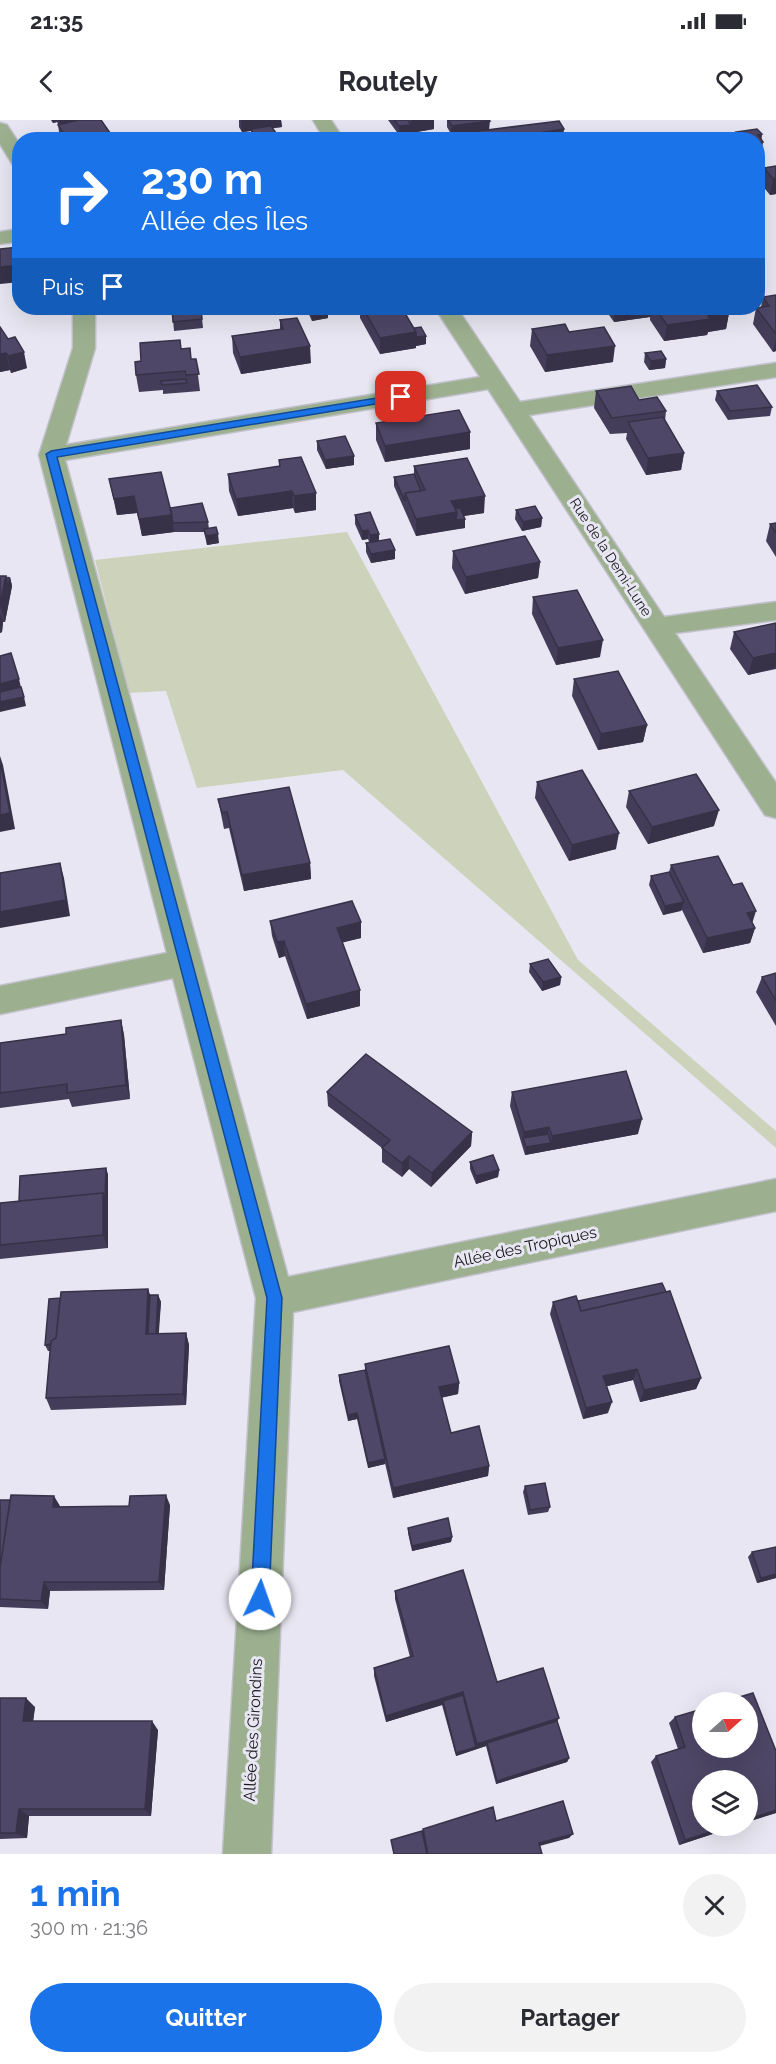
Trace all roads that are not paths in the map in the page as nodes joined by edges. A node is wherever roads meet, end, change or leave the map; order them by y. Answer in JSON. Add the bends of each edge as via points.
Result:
{"nodes":[{"id":1,"x":0,"y":129,"type":"edge"},
{"id":2,"x":12,"y":148,"type":"edge"},
{"id":3,"x":84,"y":315,"type":"edge"},
{"id":4,"x":451,"y":315,"type":"edge"},
{"id":5,"x":776,"y":370,"type":"edge"},
{"id":6,"x":495,"y":381,"type":"junction"},
{"id":7,"x":513,"y":410,"type":"junction"},
{"id":8,"x":51,"y":454,"type":"junction"},
{"id":9,"x":776,"y":610,"type":"edge"},
{"id":10,"x":657,"y":627,"type":"junction"},
{"id":11,"x":776,"y":807,"type":"edge"},
{"id":12,"x":186,"y":962,"type":"junction"},
{"id":13,"x":0,"y":1000,"type":"edge"},
{"id":14,"x":776,"y":1195,"type":"edge"},
{"id":15,"x":274,"y":1298,"type":"junction"},
{"id":16,"x":247,"y":1854,"type":"edge"}],
"edges":[{"from":1,"to":2,"type":"street"},
{"from":3,"to":8,"type":"street","via":[[84,348]]},
{"from":4,"to":6,"type":"street","name":"Rue de la Demi-Lune"},
{"from":5,"to":7,"type":"street"},
{"from":6,"to":7,"type":"street","name":"Rue de la Demi-Lune"},
{"from":6,"to":8,"type":"street"},
{"from":7,"to":10,"type":"street","name":"Rue de la Demi-Lune"},
{"from":8,"to":12,"type":"street","name":"Allée des Girondins"},
{"from":9,"to":10,"type":"street"},
{"from":10,"to":11,"type":"street","name":"Rue de la Demi-Lune"},
{"from":12,"to":13,"type":"street"},
{"from":12,"to":15,"type":"street","name":"Allée des Girondins"},
{"from":14,"to":15,"type":"street","name":"Allée des Tropiques"},
{"from":15,"to":16,"type":"street","name":"Allée des Girondins"}]}
